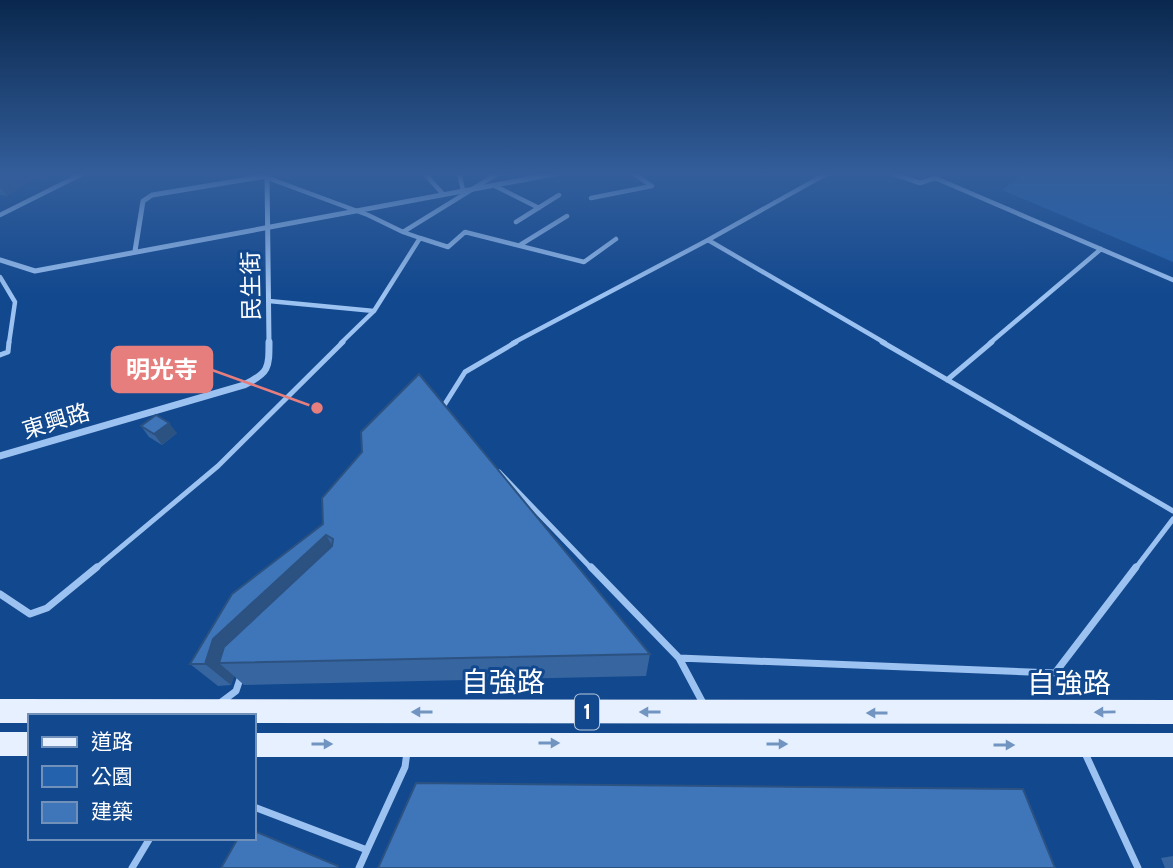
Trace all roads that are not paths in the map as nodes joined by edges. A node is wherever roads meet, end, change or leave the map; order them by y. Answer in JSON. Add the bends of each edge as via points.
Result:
{"nodes":[{"id":1,"x":141,"y":215,"type":"edge"},
{"id":2,"x":268,"y":215,"type":"edge"},
{"id":3,"x":325,"y":215,"type":"edge"},
{"id":4,"x":366,"y":215,"type":"edge"},
{"id":5,"x":430,"y":215,"type":"edge"},
{"id":6,"x":528,"y":215,"type":"edge"},
{"id":7,"x":754,"y":215,"type":"edge"},
{"id":8,"x":1020,"y":215,"type":"edge"},
{"id":9,"x":567,"y":216,"type":"dead end"},
{"id":10,"x":516,"y":222,"type":"dead end"},
{"id":11,"x":268,"y":225,"type":"junction"},
{"id":12,"x":403,"y":232,"type":"junction"},
{"id":13,"x":420,"y":239,"type":"junction"},
{"id":14,"x":616,"y":239,"type":"dead end"},
{"id":15,"x":708,"y":240,"type":"junction"},
{"id":16,"x":520,"y":245,"type":"junction"},
{"id":17,"x":1101,"y":249,"type":"junction"},
{"id":18,"x":135,"y":251,"type":"junction"},
{"id":19,"x":0,"y":261,"type":"edge"},
{"id":20,"x":0,"y":278,"type":"edge"},
{"id":21,"x":1173,"y":279,"type":"edge"},
{"id":22,"x":269,"y":301,"type":"junction"},
{"id":23,"x":374,"y":311,"type":"junction"},
{"id":24,"x":0,"y":355,"type":"edge"},
{"id":25,"x":947,"y":380,"type":"junction"},
{"id":26,"x":244,"y":385,"type":"joint"},
{"id":27,"x":449,"y":416,"type":"edge"},
{"id":28,"x":0,"y":456,"type":"edge"},
{"id":29,"x":495,"y":468,"type":"edge"},
{"id":30,"x":1173,"y":510,"type":"edge"},
{"id":31,"x":1173,"y":519,"type":"edge"},
{"id":32,"x":0,"y":594,"type":"edge"},
{"id":33,"x":679,"y":658,"type":"junction"},
{"id":34,"x":243,"y":666,"type":"edge"},
{"id":35,"x":0,"y":711,"type":"edge"},
{"id":36,"x":708,"y":712,"type":"junction"},
{"id":37,"x":1173,"y":712,"type":"edge"},
{"id":38,"x":1063,"y":713,"type":"junction"},
{"id":39,"x":209,"y":714,"type":"edge"},
{"id":40,"x":715,"y":743,"type":"junction"},
{"id":41,"x":0,"y":744,"type":"edge"},
{"id":42,"x":28,"y":744,"type":"edge"},
{"id":43,"x":256,"y":744,"type":"edge"},
{"id":44,"x":409,"y":744,"type":"junction"},
{"id":45,"x":1173,"y":745,"type":"edge"},
{"id":46,"x":1081,"y":746,"type":"junction"},
{"id":47,"x":256,"y":808,"type":"edge"},
{"id":48,"x":149,"y":840,"type":"edge"},
{"id":49,"x":367,"y":850,"type":"junction"},
{"id":50,"x":132,"y":868,"type":"edge"},
{"id":51,"x":359,"y":868,"type":"edge"},
{"id":52,"x":1138,"y":868,"type":"edge"}],
"edges":[{"from":1,"to":18,"type":"street"},
{"from":2,"to":11,"type":"street","name":"民生街"},
{"from":3,"to":11,"type":"street"},
{"from":4,"to":12,"type":"lane"},
{"from":5,"to":12,"type":"lane"},
{"from":6,"to":10,"type":"lane"},
{"from":7,"to":15,"type":"lane"},
{"from":8,"to":17,"type":"lane"},
{"from":9,"to":16,"type":"lane"},
{"from":11,"to":18,"type":"street"},
{"from":11,"to":22,"type":"street","name":"民生街"},
{"from":12,"to":13,"type":"lane"},
{"from":13,"to":16,"type":"lane","via":[[448,247],[466,232]]},
{"from":13,"to":23,"type":"lane"},
{"from":14,"to":16,"type":"lane","via":[[584,262]]},
{"from":15,"to":25,"type":"lane"},
{"from":15,"to":27,"type":"lane","via":[[465,372],[442,405]]},
{"from":17,"to":21,"type":"lane"},
{"from":17,"to":25,"type":"lane"},
{"from":18,"to":19,"type":"street","via":[[35,271]]},
{"from":20,"to":24,"type":"lane","via":[[15,302],[8,352]]},
{"from":22,"to":23,"type":"lane"},
{"from":22,"to":26,"type":"street","name":"民生街","via":[[269,366]]},
{"from":23,"to":32,"type":"lane","via":[[218,466],[47,608],[30,614]]},
{"from":25,"to":30,"type":"lane"},
{"from":26,"to":28,"type":"street","name":"東興路"},
{"from":29,"to":33,"type":"lane"},
{"from":31,"to":33,"type":"lane","via":[[1055,673]]},
{"from":33,"to":36,"type":"lane"},
{"from":34,"to":39,"type":"lane","via":[[236,691]]},
{"from":35,"to":39,"type":"main road","name":"自強路","number":"1"},
{"from":38,"to":36,"type":"main road","name":"自強路","number":"1","one_way":true},
{"from":36,"to":39,"type":"main road","name":"自強路","number":"1","one_way":true},
{"from":36,"to":40,"type":"main road"},
{"from":37,"to":38,"type":"main road","name":"自強路","number":"1","one_way":true},
{"from":38,"to":46,"type":"main road"},
{"from":44,"to":40,"type":"main road","number":"1","one_way":true},
{"from":40,"to":46,"type":"main road","number":"1","one_way":true},
{"from":41,"to":42,"type":"main road"},
{"from":43,"to":44,"type":"main road","number":"1","one_way":true},
{"from":44,"to":49,"type":"lane","via":[[405,767]]},
{"from":45,"to":46,"type":"main road","number":"1"},
{"from":46,"to":52,"type":"lane"},
{"from":47,"to":49,"type":"lane"},
{"from":48,"to":50,"type":"lane"},
{"from":49,"to":51,"type":"lane"}]}
